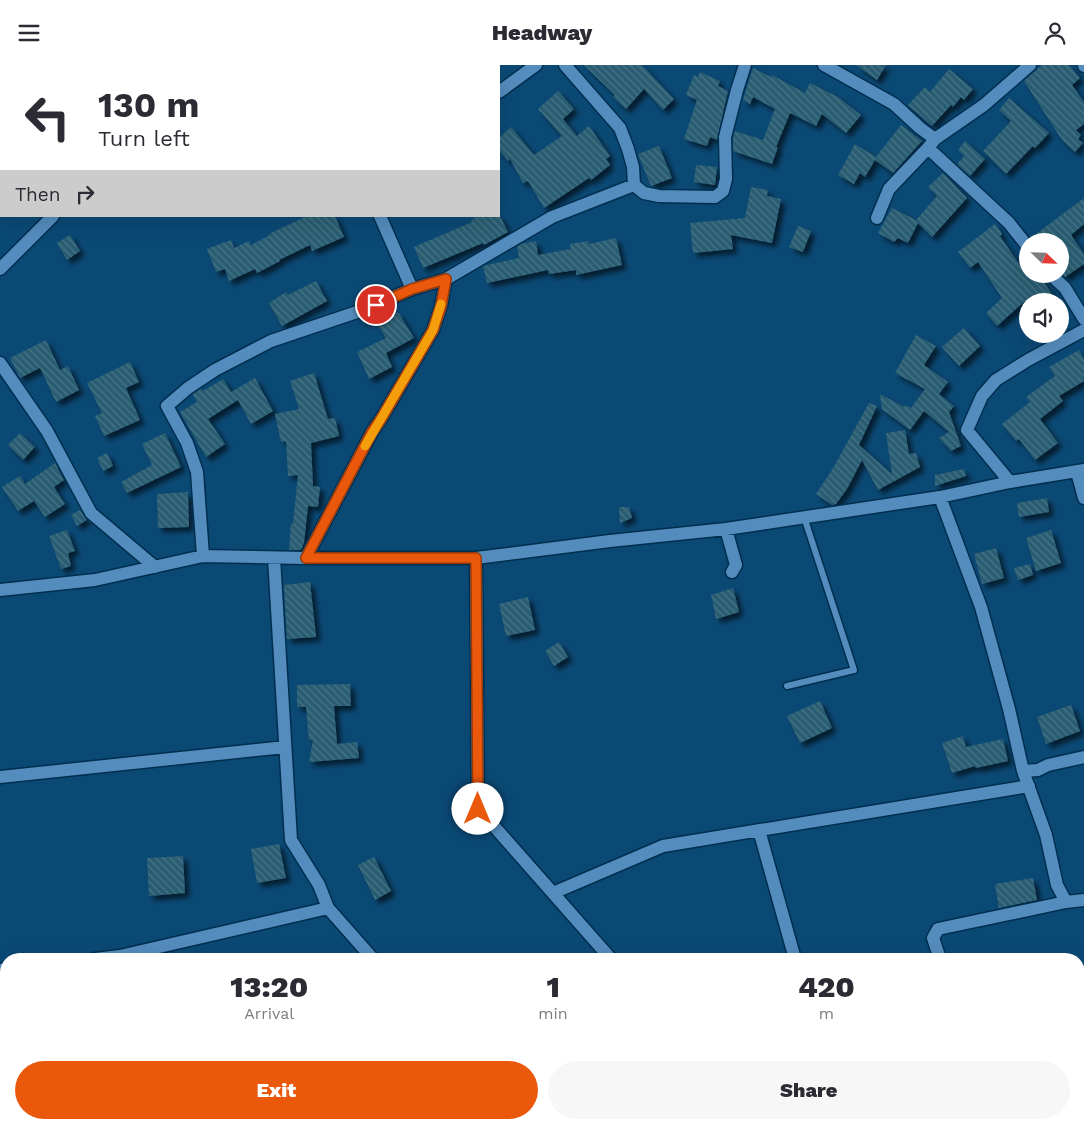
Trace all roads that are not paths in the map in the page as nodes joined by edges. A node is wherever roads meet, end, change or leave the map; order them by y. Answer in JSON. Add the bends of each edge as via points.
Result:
{"nodes":[{"id":1,"x":536,"y":65,"type":"edge"},
{"id":2,"x":745,"y":65,"type":"edge"},
{"id":3,"x":1030,"y":65,"type":"edge"},
{"id":4,"x":827,"y":66,"type":"edge"},
{"id":5,"x":569,"y":67,"type":"edge"},
{"id":6,"x":500,"y":91,"type":"edge"},
{"id":7,"x":932,"y":143,"type":"junction"},
{"id":8,"x":634,"y":185,"type":"junction"},
{"id":9,"x":52,"y":217,"type":"edge"},
{"id":10,"x":380,"y":217,"type":"edge"},
{"id":11,"x":877,"y":218,"type":"dead end"},
{"id":12,"x":1019,"y":236,"type":"edge"},
{"id":13,"x":0,"y":269,"type":"edge"},
{"id":14,"x":446,"y":279,"type":"junction"},
{"id":15,"x":1060,"y":283,"type":"edge"},
{"id":16,"x":412,"y":289,"type":"junction"},
{"id":17,"x":1084,"y":319,"type":"edge"},
{"id":18,"x":1084,"y":330,"type":"edge"},
{"id":19,"x":0,"y":363,"type":"edge"},
{"id":20,"x":1080,"y":471,"type":"edge"},
{"id":21,"x":1010,"y":482,"type":"junction"},
{"id":22,"x":940,"y":497,"type":"junction"},
{"id":23,"x":1084,"y":498,"type":"edge"},
{"id":24,"x":804,"y":517,"type":"junction"},
{"id":25,"x":726,"y":529,"type":"junction"},
{"id":26,"x":203,"y":556,"type":"junction"},
{"id":27,"x":274,"y":558,"type":"junction"},
{"id":28,"x":306,"y":558,"type":"junction"},
{"id":29,"x":476,"y":558,"type":"junction"},
{"id":30,"x":155,"y":567,"type":"junction"},
{"id":31,"x":732,"y":572,"type":"dead end"},
{"id":32,"x":0,"y":590,"type":"edge"},
{"id":33,"x":787,"y":686,"type":"dead end"},
{"id":34,"x":285,"y":747,"type":"junction"},
{"id":35,"x":1084,"y":757,"type":"edge"},
{"id":36,"x":1023,"y":771,"type":"junction"},
{"id":37,"x":0,"y":777,"type":"edge"},
{"id":38,"x":1028,"y":786,"type":"junction"},
{"id":39,"x":759,"y":830,"type":"junction"},
{"id":40,"x":553,"y":893,"type":"junction"},
{"id":41,"x":1084,"y":900,"type":"edge"},
{"id":42,"x":1066,"y":902,"type":"junction"},
{"id":43,"x":328,"y":908,"type":"junction"},
{"id":44,"x":133,"y":953,"type":"edge"},
{"id":45,"x":368,"y":953,"type":"edge"},
{"id":46,"x":607,"y":953,"type":"edge"},
{"id":47,"x":793,"y":953,"type":"edge"},
{"id":48,"x":938,"y":953,"type":"edge"}],
"edges":[{"from":1,"to":6,"type":"street"},
{"from":2,"to":8,"type":"street","via":[[725,137],[726,179],[723,191],[715,197],[659,196],[644,193]]},
{"from":3,"to":7,"type":"street","via":[[984,105]]},
{"from":4,"to":7,"type":"street","via":[[894,103]]},
{"from":5,"to":8,"type":"street","via":[[620,128],[630,158]]},
{"from":7,"to":11,"type":"street","via":[[889,189]]},
{"from":7,"to":12,"type":"street"},
{"from":8,"to":14,"type":"street","via":[[552,217]]},
{"from":9,"to":13,"type":"street"},
{"from":10,"to":16,"type":"street"},
{"from":14,"to":16,"type":"street"},
{"from":14,"to":28,"type":"street","via":[[433,330],[372,432]]},
{"from":15,"to":17,"type":"street"},
{"from":16,"to":26,"type":"street","via":[[357,312],[271,341],[215,370],[167,407],[187,443],[197,472]]},
{"from":18,"to":21,"type":"street","via":[[996,380],[974,412],[966,430]]},
{"from":19,"to":30,"type":"street","via":[[47,431],[91,513]]},
{"from":20,"to":21,"type":"street"},
{"from":20,"to":23,"type":"street"},
{"from":21,"to":22,"type":"street"},
{"from":22,"to":24,"type":"street"},
{"from":22,"to":36,"type":"street","via":[[982,607]]},
{"from":24,"to":25,"type":"street"},
{"from":24,"to":33,"type":"lane","via":[[854,670]]},
{"from":25,"to":29,"type":"street"},
{"from":25,"to":31,"type":"street","via":[[736,565]]},
{"from":26,"to":27,"type":"street"},
{"from":26,"to":30,"type":"street"},
{"from":27,"to":28,"type":"street"},
{"from":27,"to":34,"type":"street"},
{"from":28,"to":29,"type":"street"},
{"from":29,"to":40,"type":"street","via":[[478,809]]},
{"from":30,"to":32,"type":"street","via":[[96,580]]},
{"from":34,"to":37,"type":"street"},
{"from":34,"to":43,"type":"street","via":[[291,841],[319,885]]},
{"from":35,"to":36,"type":"street"},
{"from":36,"to":38,"type":"street"},
{"from":38,"to":39,"type":"street"},
{"from":38,"to":42,"type":"street","via":[[1046,835],[1057,885]]},
{"from":39,"to":40,"type":"street","via":[[664,846]]},
{"from":39,"to":47,"type":"street"},
{"from":40,"to":46,"type":"street"},
{"from":41,"to":42,"type":"street"},
{"from":42,"to":48,"type":"street","via":[[938,929],[933,938]]},
{"from":43,"to":44,"type":"street"},
{"from":43,"to":45,"type":"street"}]}
